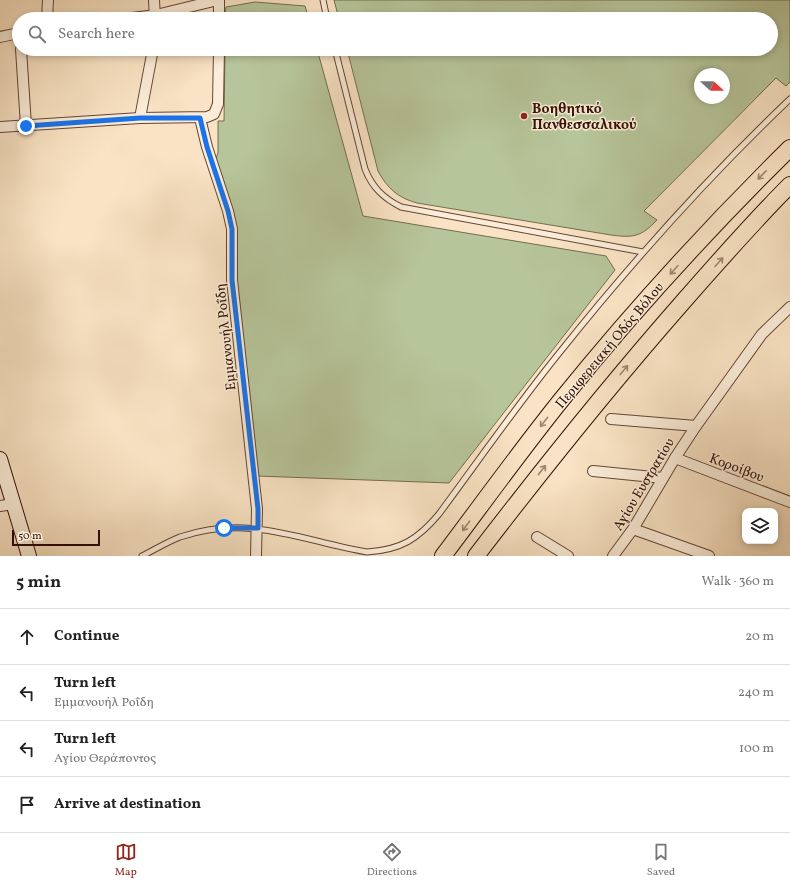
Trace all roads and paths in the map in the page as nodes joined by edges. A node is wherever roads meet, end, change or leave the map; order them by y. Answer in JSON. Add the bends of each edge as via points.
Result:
{"nodes":[{"id":1,"x":48,"y":0,"type":"edge"},
{"id":2,"x":154,"y":0,"type":"edge"},
{"id":3,"x":218,"y":0,"type":"edge"},
{"id":4,"x":323,"y":0,"type":"edge"},
{"id":5,"x":47,"y":12,"type":"edge"},
{"id":6,"x":155,"y":12,"type":"edge"},
{"id":7,"x":174,"y":12,"type":"edge"},
{"id":8,"x":219,"y":12,"type":"edge"},
{"id":9,"x":326,"y":12,"type":"edge"},
{"id":10,"x":12,"y":35,"type":"edge"},
{"id":11,"x":0,"y":37,"type":"edge"},
{"id":12,"x":21,"y":56,"type":"edge"},
{"id":13,"x":151,"y":56,"type":"edge"},
{"id":14,"x":218,"y":56,"type":"edge"},
{"id":15,"x":337,"y":56,"type":"edge"},
{"id":16,"x":790,"y":99,"type":"edge"},
{"id":17,"x":140,"y":118,"type":"junction"},
{"id":18,"x":200,"y":118,"type":"junction"},
{"id":19,"x":26,"y":126,"type":"junction"},
{"id":20,"x":0,"y":127,"type":"edge"},
{"id":21,"x":790,"y":148,"type":"edge"},
{"id":22,"x":790,"y":185,"type":"edge"},
{"id":23,"x":643,"y":252,"type":"junction"},
{"id":24,"x":790,"y":307,"type":"edge"},
{"id":25,"x":611,"y":418,"type":"dead end"},
{"id":26,"x":696,"y":426,"type":"junction"},
{"id":27,"x":0,"y":458,"type":"edge"},
{"id":28,"x":675,"y":458,"type":"junction"},
{"id":29,"x":593,"y":471,"type":"dead end"},
{"id":30,"x":663,"y":478,"type":"junction"},
{"id":31,"x":790,"y":502,"type":"edge"},
{"id":32,"x":7,"y":505,"type":"edge"},
{"id":33,"x":258,"y":528,"type":"junction"},
{"id":34,"x":633,"y":529,"type":"junction"},
{"id":35,"x":537,"y":537,"type":"dead end"},
{"id":36,"x":29,"y":556,"type":"edge"},
{"id":37,"x":142,"y":556,"type":"edge"},
{"id":38,"x":256,"y":556,"type":"edge"},
{"id":39,"x":443,"y":556,"type":"edge"},
{"id":40,"x":476,"y":556,"type":"edge"},
{"id":41,"x":568,"y":556,"type":"edge"},
{"id":42,"x":613,"y":556,"type":"edge"},
{"id":43,"x":709,"y":556,"type":"edge"}],
"edges":[{"from":1,"to":5,"type":"street"},
{"from":2,"to":6,"type":"street"},
{"from":3,"to":7,"type":"street"},
{"from":3,"to":8,"type":"street"},
{"from":4,"to":9,"type":"lane"},
{"from":10,"to":11,"type":"street"},
{"from":12,"to":19,"type":"street"},
{"from":13,"to":17,"type":"street"},
{"from":14,"to":18,"type":"street","via":[[218,104],[214,114]]},
{"from":15,"to":23,"type":"lane","via":[[365,168],[373,186],[392,203],[401,208]]},
{"from":16,"to":23,"type":"lane","via":[[739,148]]},
{"from":17,"to":18,"type":"street"},
{"from":17,"to":19,"type":"street"},
{"from":18,"to":33,"type":"street","name":"Εμμανουήλ Ροΐδη","via":[[232,229],[232,280]]},
{"from":19,"to":20,"type":"street"},
{"from":21,"to":39,"type":"main road","name":"Περιφερειακή Οδός Βόλου","one_way":true,"via":[[709,230],[604,349],[562,399]]},
{"from":40,"to":22,"type":"main road","name":"Περιφερειακή Οδός Βόλου","one_way":true,"via":[[551,458],[628,365]]},
{"from":23,"to":33,"type":"lane","via":[[560,352],[439,514],[417,537],[404,545],[384,551],[367,552]]},
{"from":24,"to":26,"type":"street","name":"Αγίου Ευστρατίου","via":[[762,334]]},
{"from":25,"to":26,"type":"street"},
{"from":26,"to":28,"type":"street","name":"Αγίου Ευστρατίου"},
{"from":27,"to":32,"type":"main road"},
{"from":28,"to":30,"type":"street","name":"Αγίου Ευστρατίου"},
{"from":28,"to":31,"type":"street","name":"Κοροίβου"},
{"from":29,"to":30,"type":"street"},
{"from":30,"to":34,"type":"street","name":"Αγίου Ευστρατίου"},
{"from":32,"to":36,"type":"main road"},
{"from":33,"to":37,"type":"lane","via":[[224,528],[195,533]]},
{"from":33,"to":38,"type":"street","name":"Εμμανουήλ Ροΐδη"},
{"from":34,"to":42,"type":"street","name":"Αγίου Ευστρατίου"},
{"from":34,"to":43,"type":"street"},
{"from":35,"to":41,"type":"street"}]}
